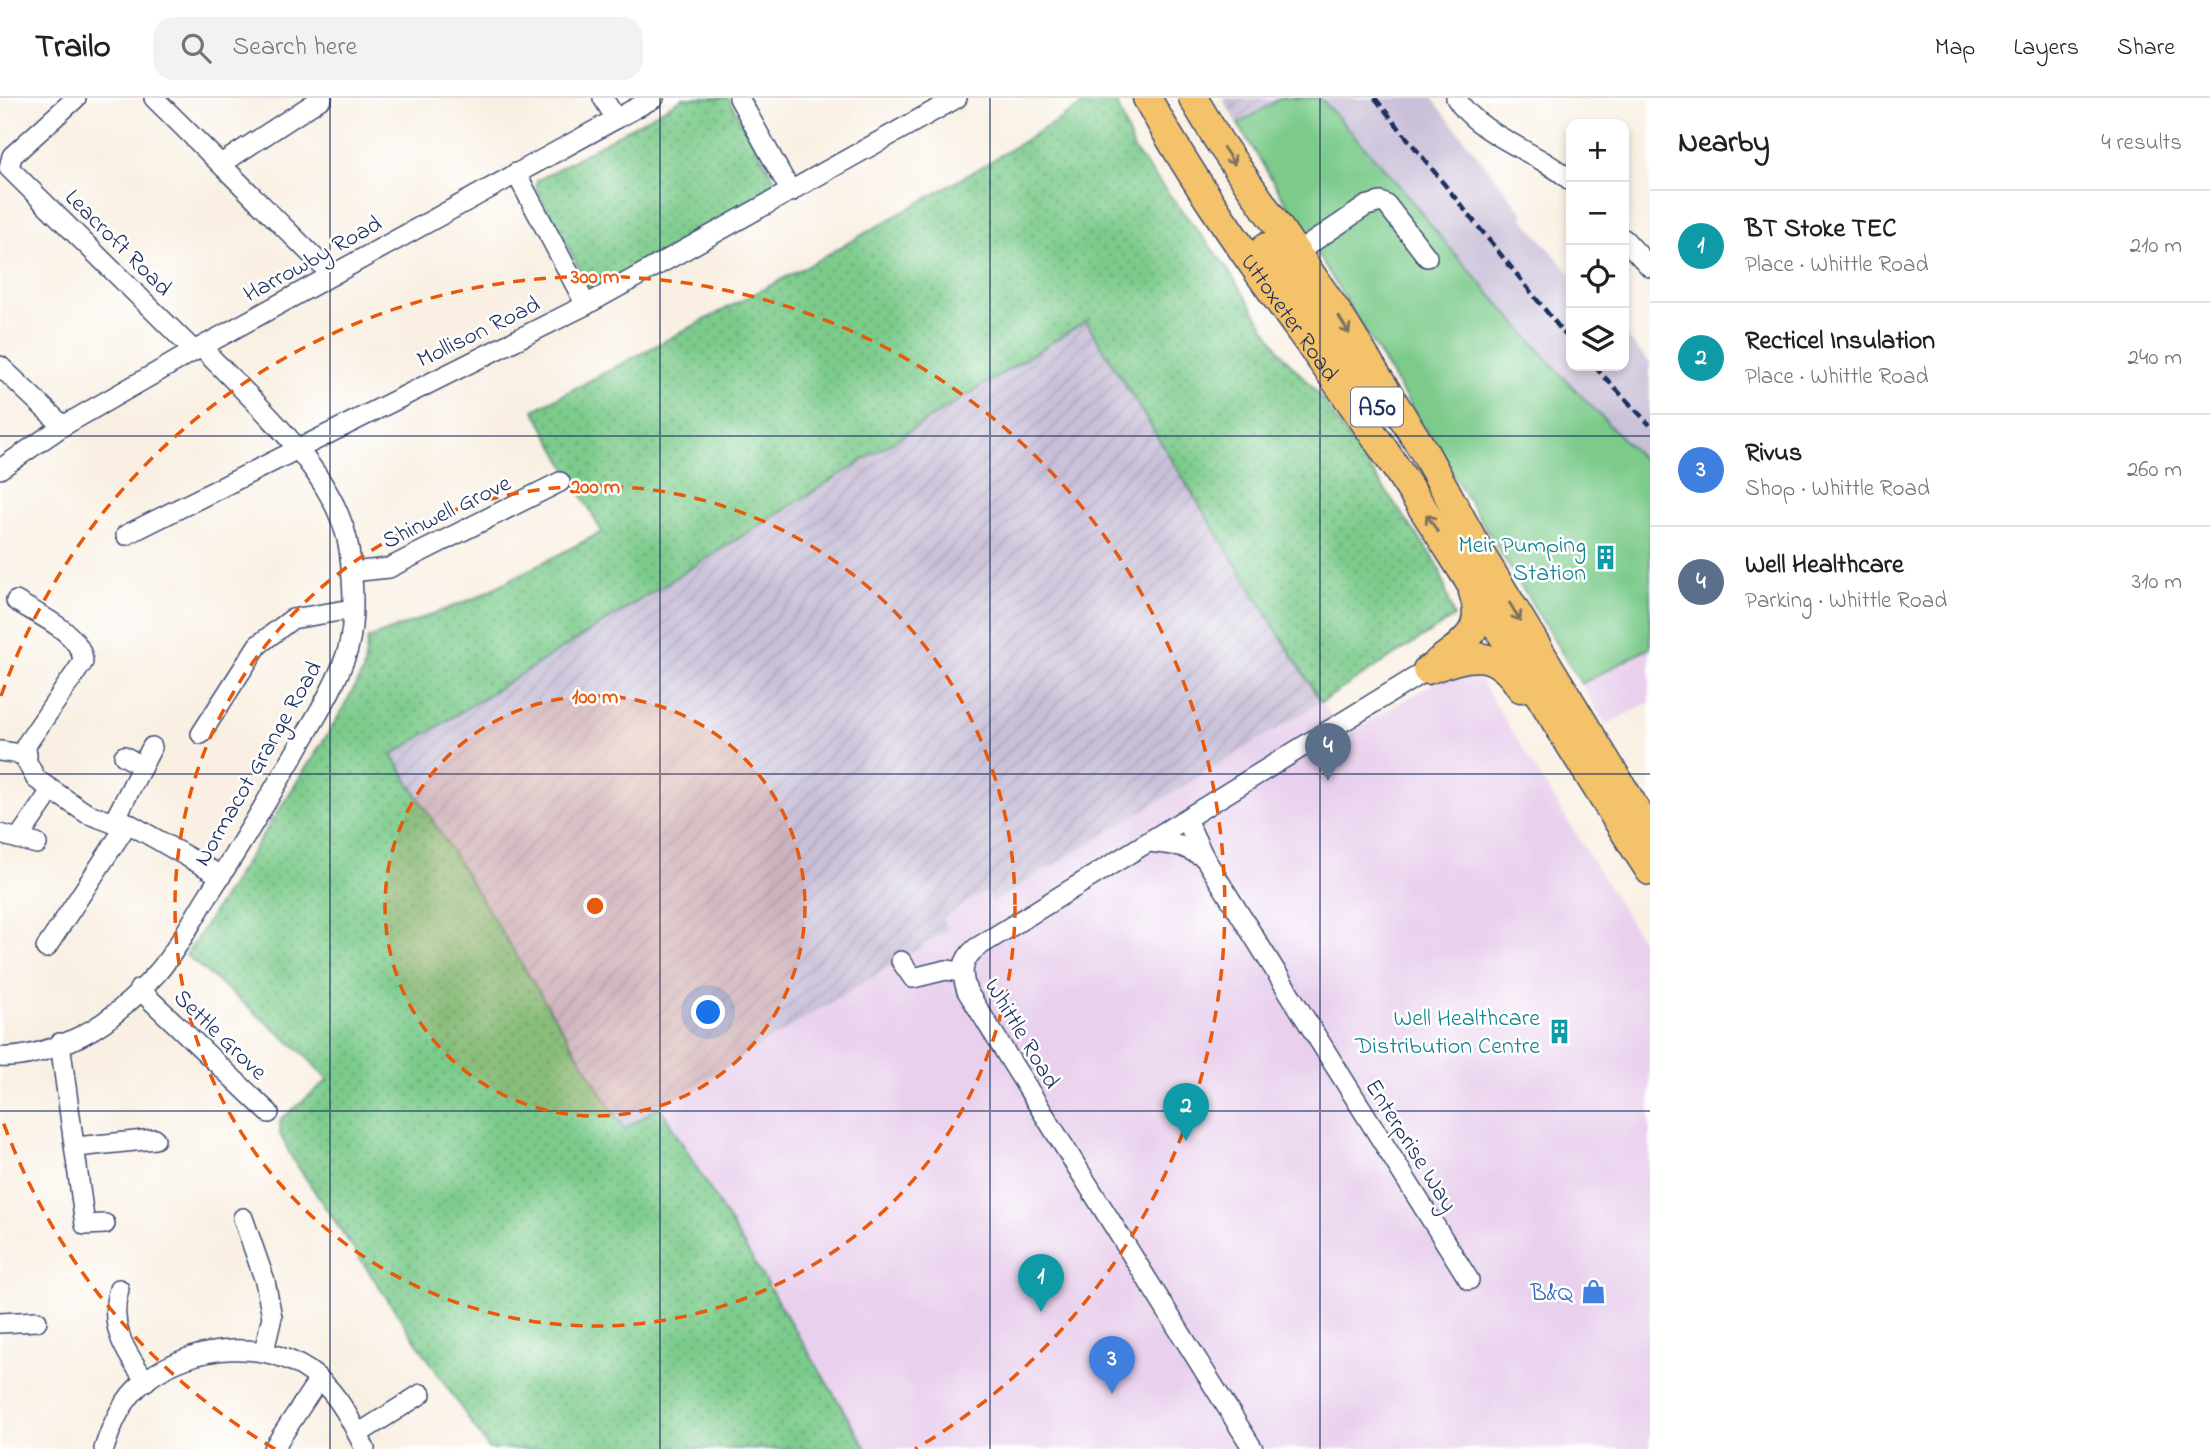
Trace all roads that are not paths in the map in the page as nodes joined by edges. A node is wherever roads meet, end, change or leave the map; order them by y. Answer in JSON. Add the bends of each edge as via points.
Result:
{"nodes":[{"id":1,"x":76,"y":98,"type":"edge"},
{"id":2,"x":153,"y":98,"type":"edge"},
{"id":3,"x":321,"y":98,"type":"edge"},
{"id":4,"x":603,"y":98,"type":"edge"},
{"id":5,"x":654,"y":98,"type":"edge"},
{"id":6,"x":738,"y":98,"type":"edge"},
{"id":7,"x":957,"y":98,"type":"edge"},
{"id":8,"x":1194,"y":98,"type":"edge"},
{"id":9,"x":1456,"y":98,"type":"edge"},
{"id":10,"x":1154,"y":102,"type":"edge"},
{"id":11,"x":616,"y":119,"type":"junction"},
{"id":12,"x":221,"y":164,"type":"junction"},
{"id":13,"x":5,"y":167,"type":"edge"},
{"id":14,"x":516,"y":173,"type":"junction"},
{"id":15,"x":1566,"y":177,"type":"edge"},
{"id":16,"x":791,"y":192,"type":"junction"},
{"id":17,"x":1629,"y":244,"type":"edge"},
{"id":18,"x":1427,"y":257,"type":"dead end"},
{"id":19,"x":1301,"y":261,"type":"junction"},
{"id":20,"x":1650,"y":267,"type":"edge"},
{"id":21,"x":332,"y":275,"type":"junction"},
{"id":22,"x":586,"y":305,"type":"junction"},
{"id":23,"x":197,"y":349,"type":"junction"},
{"id":24,"x":0,"y":366,"type":"edge"},
{"id":25,"x":63,"y":426,"type":"junction"},
{"id":26,"x":296,"y":449,"type":"junction"},
{"id":27,"x":0,"y":469,"type":"edge"},
{"id":28,"x":560,"y":482,"type":"dead end"},
{"id":29,"x":126,"y":535,"type":"dead end"},
{"id":30,"x":1474,"y":565,"type":"junction"},
{"id":31,"x":351,"y":572,"type":"junction"},
{"id":32,"x":16,"y":601,"type":"dead end"},
{"id":33,"x":352,"y":609,"type":"junction"},
{"id":34,"x":1427,"y":670,"type":"junction"},
{"id":35,"x":201,"y":734,"type":"dead end"},
{"id":36,"x":152,"y":747,"type":"dead end"},
{"id":37,"x":0,"y":751,"type":"edge"},
{"id":38,"x":27,"y":755,"type":"junction"},
{"id":39,"x":51,"y":791,"type":"junction"},
{"id":40,"x":1186,"y":820,"type":"junction"},
{"id":41,"x":120,"y":823,"type":"junction"},
{"id":42,"x":9,"y":836,"type":"edge"},
{"id":43,"x":1641,"y":838,"type":"edge"},
{"id":44,"x":1150,"y":842,"type":"junction"},
{"id":45,"x":37,"y":844,"type":"dead end"},
{"id":46,"x":1203,"y":857,"type":"junction"},
{"id":47,"x":1650,"y":872,"type":"edge"},
{"id":48,"x":221,"y":876,"type":"junction"},
{"id":49,"x":46,"y":948,"type":"dead end"},
{"id":50,"x":901,"y":961,"type":"dead end"},
{"id":51,"x":962,"y":972,"type":"junction"},
{"id":52,"x":139,"y":989,"type":"junction"},
{"id":53,"x":60,"y":1044,"type":"junction"},
{"id":54,"x":0,"y":1057,"type":"edge"},
{"id":55,"x":269,"y":1113,"type":"dead end"},
{"id":56,"x":155,"y":1139,"type":"dead end"},
{"id":57,"x":76,"y":1147,"type":"junction"},
{"id":58,"x":243,"y":1218,"type":"dead end"},
{"id":59,"x":105,"y":1224,"type":"dead end"},
{"id":60,"x":1469,"y":1280,"type":"dead end"},
{"id":61,"x":119,"y":1289,"type":"dead end"},
{"id":62,"x":37,"y":1321,"type":"dead end"},
{"id":63,"x":0,"y":1323,"type":"edge"},
{"id":64,"x":264,"y":1351,"type":"junction"},
{"id":65,"x":319,"y":1379,"type":"junction"},
{"id":66,"x":146,"y":1381,"type":"junction"},
{"id":67,"x":421,"y":1395,"type":"dead end"},
{"id":68,"x":362,"y":1442,"type":"edge"},
{"id":69,"x":104,"y":1449,"type":"edge"},
{"id":70,"x":273,"y":1449,"type":"edge"},
{"id":71,"x":1253,"y":1449,"type":"edge"}],
"edges":[{"from":1,"to":13,"type":"street","name":"Leacroft Road"},
{"from":2,"to":12,"type":"street"},
{"from":3,"to":12,"type":"street"},
{"from":4,"to":11,"type":"street"},
{"from":5,"to":11,"type":"street","name":"Harrowby Road"},
{"from":6,"to":16,"type":"street"},
{"from":7,"to":16,"type":"street","name":"Mollison Road"},
{"from":8,"to":19,"type":"highway","name":"Uttoxeter Road","one_way":true},
{"from":9,"to":15,"type":"street","via":[[1470,118]]},
{"from":10,"to":30,"type":"highway","number":"A50","via":[[1275,262]]},
{"from":11,"to":14,"type":"street","name":"Harrowby Road"},
{"from":12,"to":21,"type":"street"},
{"from":13,"to":23,"type":"street","name":"Leacroft Road"},
{"from":14,"to":21,"type":"street","name":"Harrowby Road"},
{"from":14,"to":22,"type":"street"},
{"from":16,"to":22,"type":"street","name":"Mollison Road"},
{"from":17,"to":20,"type":"street"},
{"from":18,"to":19,"type":"street","via":[[1381,202],[1366,206]]},
{"from":19,"to":30,"type":"highway","name":"Uttoxeter Road","one_way":true,"via":[[1425,453]]},
{"from":21,"to":23,"type":"street","name":"Harrowby Road"},
{"from":22,"to":26,"type":"street","name":"Mollison Road"},
{"from":23,"to":25,"type":"street","name":"Harrowby Road"},
{"from":23,"to":26,"type":"street","name":"Normacot Grange Road"},
{"from":24,"to":25,"type":"street"},
{"from":25,"to":27,"type":"street","name":"Harrowby Road"},
{"from":26,"to":29,"type":"street","name":"Mollison Road"},
{"from":26,"to":31,"type":"street","name":"Normacot Grange Road","via":[[323,484],[337,512],[349,547]]},
{"from":28,"to":31,"type":"street","name":"Shinwell Grove","via":[[388,568]]},
{"from":30,"to":34,"type":"highway","via":[[1479,620],[1458,648]]},
{"from":30,"to":43,"type":"highway","number":"A50"},
{"from":31,"to":33,"type":"street","name":"Normacot Grange Road"},
{"from":32,"to":38,"type":"street","via":[[76,640],[83,654],[83,662],[26,745]]},
{"from":33,"to":35,"type":"street","via":[[292,619],[257,645]]},
{"from":33,"to":48,"type":"street","name":"Normacot Grange Road","via":[[349,646],[336,682]]},
{"from":34,"to":40,"type":"street","name":"Whittle Road"},
{"from":34,"to":43,"type":"highway","via":[[1481,656],[1510,670],[1551,734]]},
{"from":36,"to":41,"type":"street","via":[[133,761]]},
{"from":37,"to":38,"type":"street"},
{"from":38,"to":39,"type":"street","via":[[36,779]]},
{"from":39,"to":41,"type":"street","via":[[86,813]]},
{"from":39,"to":42,"type":"street"},
{"from":40,"to":44,"type":"street","name":"Whittle Road"},
{"from":40,"to":46,"type":"street","name":"Enterprise Way"},
{"from":41,"to":48,"type":"street"},
{"from":41,"to":49,"type":"street"},
{"from":42,"to":45,"type":"street"},
{"from":43,"to":47,"type":"highway","number":"A50"},
{"from":44,"to":46,"type":"street","via":[[1181,846]]},
{"from":44,"to":51,"type":"street","name":"Whittle Road","via":[[976,948],[965,959]]},
{"from":46,"to":60,"type":"street","name":"Enterprise Way"},
{"from":48,"to":52,"type":"street","name":"Normacot Grange Road","via":[[159,971]]},
{"from":50,"to":51,"type":"street","via":[[913,978],[946,970]]},
{"from":51,"to":71,"type":"street","name":"Whittle Road","via":[[967,991]]},
{"from":52,"to":53,"type":"street","name":"Normacot Grange Road","via":[[103,1022]]},
{"from":52,"to":55,"type":"street","name":"Settle Grove"},
{"from":53,"to":54,"type":"street","name":"Normacot Grange Road","via":[[15,1058]]},
{"from":53,"to":57,"type":"street"},
{"from":56,"to":57,"type":"street"},
{"from":57,"to":59,"type":"street","via":[[76,1226]]},
{"from":58,"to":64,"type":"street","via":[[272,1317]]},
{"from":61,"to":66,"type":"street","via":[[116,1323],[125,1352]]},
{"from":62,"to":63,"type":"street"},
{"from":64,"to":65,"type":"street"},
{"from":64,"to":66,"type":"street","via":[[226,1349],[193,1356]]},
{"from":65,"to":68,"type":"street","via":[[341,1405]]},
{"from":65,"to":70,"type":"street"},
{"from":66,"to":69,"type":"street","via":[[115,1419]]},
{"from":67,"to":68,"type":"street"}]}
